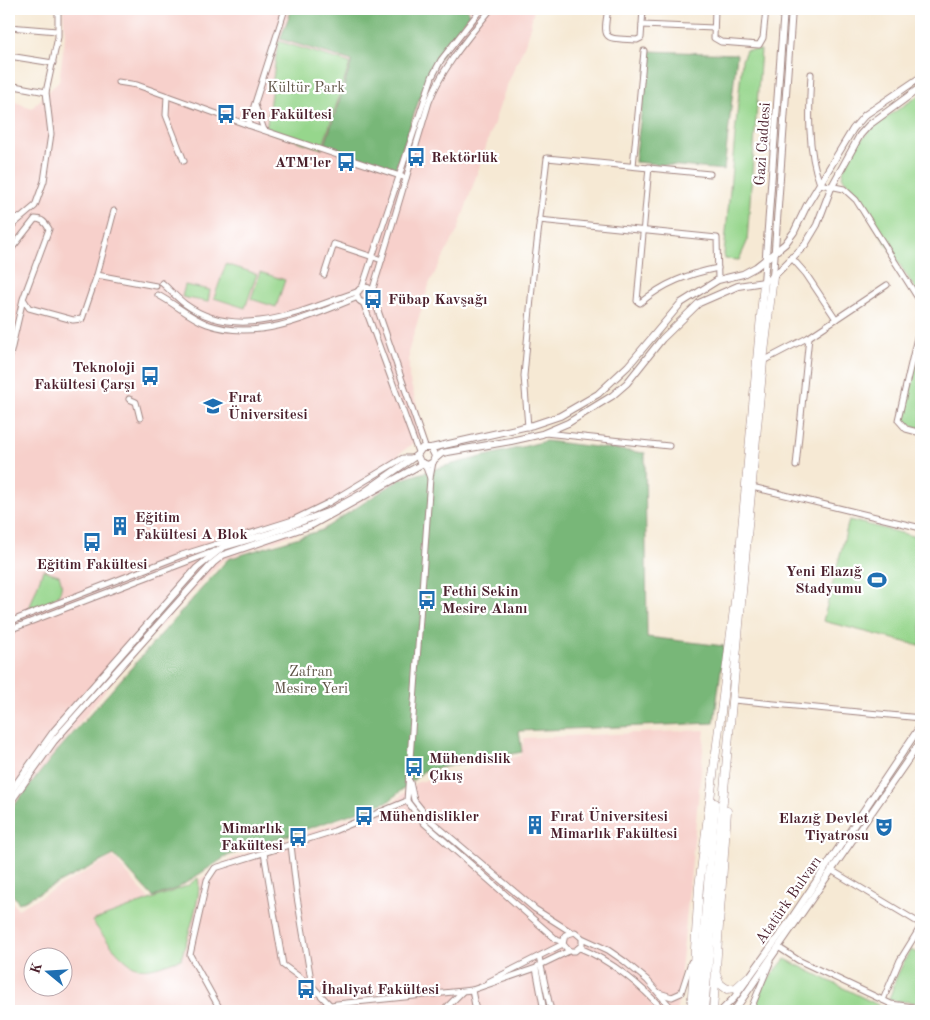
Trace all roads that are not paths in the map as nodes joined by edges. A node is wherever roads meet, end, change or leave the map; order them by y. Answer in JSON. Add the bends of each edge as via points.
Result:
{"nodes":[{"id":1,"x":58,"y":9,"type":"edge"},
{"id":2,"x":285,"y":9,"type":"edge"},
{"id":3,"x":481,"y":9,"type":"edge"},
{"id":4,"x":491,"y":9,"type":"edge"},
{"id":5,"x":608,"y":9,"type":"edge"},
{"id":6,"x":643,"y":9,"type":"edge"},
{"id":7,"x":715,"y":9,"type":"edge"},
{"id":8,"x":766,"y":9,"type":"edge"},
{"id":9,"x":784,"y":9,"type":"edge"},
{"id":10,"x":792,"y":9,"type":"edge"},
{"id":11,"x":837,"y":9,"type":"edge"},
{"id":12,"x":642,"y":25,"type":"junction"},
{"id":13,"x":9,"y":27,"type":"edge"},
{"id":14,"x":714,"y":28,"type":"junction"},
{"id":15,"x":58,"y":31,"type":"junction"},
{"id":16,"x":644,"y":52,"type":"dead end"},
{"id":17,"x":9,"y":56,"type":"edge"},
{"id":18,"x":53,"y":63,"type":"junction"},
{"id":19,"x":811,"y":74,"type":"dead end"},
{"id":20,"x":921,"y":77,"type":"edge"},
{"id":21,"x":118,"y":82,"type":"dead end"},
{"id":22,"x":9,"y":85,"type":"edge"},
{"id":23,"x":921,"y":88,"type":"edge"},
{"id":24,"x":46,"y":92,"type":"junction"},
{"id":25,"x":167,"y":96,"type":"junction"},
{"id":26,"x":254,"y":105,"type":"junction"},
{"id":27,"x":248,"y":125,"type":"junction"},
{"id":28,"x":264,"y":130,"type":"junction"},
{"id":29,"x":184,"y":161,"type":"dead end"},
{"id":30,"x":634,"y":166,"type":"junction"},
{"id":31,"x":649,"y":167,"type":"junction"},
{"id":32,"x":710,"y":174,"type":"dead end"},
{"id":33,"x":399,"y":175,"type":"junction"},
{"id":34,"x":406,"y":178,"type":"junction"},
{"id":35,"x":820,"y":184,"type":"junction"},
{"id":36,"x":831,"y":188,"type":"junction"},
{"id":37,"x":114,"y":210,"type":"dead end"},
{"id":38,"x":9,"y":216,"type":"edge"},
{"id":39,"x":20,"y":218,"type":"junction"},
{"id":40,"x":540,"y":220,"type":"junction"},
{"id":41,"x":9,"y":228,"type":"edge"},
{"id":42,"x":644,"y":230,"type":"junction"},
{"id":43,"x":775,"y":250,"type":"junction"},
{"id":44,"x":9,"y":252,"type":"edge"},
{"id":45,"x":371,"y":257,"type":"junction"},
{"id":46,"x":791,"y":257,"type":"junction"},
{"id":47,"x":766,"y":259,"type":"junction"},
{"id":48,"x":382,"y":260,"type":"junction"},
{"id":49,"x":718,"y":268,"type":"junction"},
{"id":50,"x":97,"y":275,"type":"junction"},
{"id":51,"x":324,"y":276,"type":"dead end"},
{"id":52,"x":773,"y":277,"type":"junction"},
{"id":53,"x":718,"y":280,"type":"junction"},
{"id":54,"x":764,"y":282,"type":"junction"},
{"id":55,"x":162,"y":283,"type":"dead end"},
{"id":56,"x":887,"y":285,"type":"dead end"},
{"id":57,"x":156,"y":286,"type":"dead end"},
{"id":58,"x":359,"y":292,"type":"junction"},
{"id":59,"x":372,"y":294,"type":"junction"},
{"id":60,"x":158,"y":295,"type":"dead end"},
{"id":61,"x":23,"y":299,"type":"junction"},
{"id":62,"x":364,"y":302,"type":"junction"},
{"id":63,"x":921,"y":303,"type":"edge"},
{"id":64,"x":836,"y":319,"type":"junction"},
{"id":65,"x":921,"y":320,"type":"edge"},
{"id":66,"x":809,"y":337,"type":"junction"},
{"id":67,"x":9,"y":360,"type":"edge"},
{"id":68,"x":763,"y":361,"type":"junction"},
{"id":69,"x":129,"y":400,"type":"dead end"},
{"id":70,"x":140,"y":418,"type":"dead end"},
{"id":71,"x":528,"y":426,"type":"junction"},
{"id":72,"x":545,"y":432,"type":"junction"},
{"id":73,"x":921,"y":433,"type":"edge"},
{"id":74,"x":669,"y":446,"type":"dead end"},
{"id":75,"x":428,"y":447,"type":"junction"},
{"id":76,"x":416,"y":455,"type":"junction"},
{"id":77,"x":434,"y":460,"type":"junction"},
{"id":78,"x":424,"y":464,"type":"junction"},
{"id":79,"x":796,"y":466,"type":"dead end"},
{"id":80,"x":430,"y":478,"type":"junction"},
{"id":81,"x":752,"y":487,"type":"junction"},
{"id":82,"x":921,"y":528,"type":"edge"},
{"id":83,"x":215,"y":552,"type":"junction"},
{"id":84,"x":31,"y":617,"type":"junction"},
{"id":85,"x":9,"y":622,"type":"edge"},
{"id":86,"x":9,"y":630,"type":"edge"},
{"id":87,"x":733,"y":700,"type":"junction"},
{"id":88,"x":722,"y":702,"type":"junction"},
{"id":89,"x":921,"y":718,"type":"edge"},
{"id":90,"x":921,"y":724,"type":"edge"},
{"id":91,"x":921,"y":741,"type":"edge"},
{"id":92,"x":408,"y":774,"type":"junction"},
{"id":93,"x":9,"y":794,"type":"edge"},
{"id":94,"x":407,"y":801,"type":"junction"},
{"id":95,"x":9,"y":804,"type":"edge"},
{"id":96,"x":292,"y":845,"type":"junction"},
{"id":97,"x":264,"y":854,"type":"junction"},
{"id":98,"x":830,"y":870,"type":"junction"},
{"id":99,"x":921,"y":925,"type":"edge"},
{"id":100,"x":571,"y":932,"type":"junction"},
{"id":101,"x":582,"y":938,"type":"junction"},
{"id":102,"x":563,"y":943,"type":"junction"},
{"id":103,"x":695,"y":947,"type":"junction"},
{"id":104,"x":778,"y":947,"type":"junction"},
{"id":105,"x":580,"y":948,"type":"junction"},
{"id":106,"x":569,"y":951,"type":"junction"},
{"id":107,"x":536,"y":959,"type":"junction"},
{"id":108,"x":538,"y":966,"type":"junction"},
{"id":109,"x":716,"y":972,"type":"junction"},
{"id":110,"x":748,"y":978,"type":"junction"},
{"id":111,"x":312,"y":986,"type":"junction"},
{"id":112,"x":472,"y":990,"type":"junction"},
{"id":113,"x":463,"y":992,"type":"junction"},
{"id":114,"x":657,"y":992,"type":"junction"},
{"id":115,"x":883,"y":1000,"type":"junction"},
{"id":116,"x":330,"y":1005,"type":"junction"},
{"id":117,"x":921,"y":1008,"type":"edge"},
{"id":118,"x":697,"y":1010,"type":"edge"},
{"id":119,"x":221,"y":1011,"type":"edge"},
{"id":120,"x":299,"y":1011,"type":"edge"},
{"id":121,"x":443,"y":1011,"type":"edge"},
{"id":122,"x":476,"y":1011,"type":"edge"},
{"id":123,"x":544,"y":1011,"type":"edge"},
{"id":124,"x":551,"y":1011,"type":"edge"},
{"id":125,"x":664,"y":1011,"type":"edge"},
{"id":126,"x":674,"y":1011,"type":"edge"},
{"id":127,"x":713,"y":1011,"type":"edge"},
{"id":128,"x":721,"y":1011,"type":"edge"},
{"id":129,"x":734,"y":1011,"type":"edge"},
{"id":130,"x":750,"y":1011,"type":"edge"}],
"edges":[{"from":1,"to":15,"type":"street"},
{"from":2,"to":26,"type":"street"},
{"from":3,"to":33,"type":"street","via":[[441,60],[432,77]]},
{"from":4,"to":34,"type":"street","via":[[438,81]]},
{"from":5,"to":12,"type":"street","via":[[604,30],[608,37],[638,40]]},
{"from":6,"to":12,"type":"street"},
{"from":7,"to":14,"type":"street"},
{"from":8,"to":14,"type":"street","via":[[763,38],[759,45],[716,40]]},
{"from":9,"to":47,"type":"main road","name":"Gazi Caddesi"},
{"from":10,"to":11,"type":"street"},
{"from":10,"to":43,"type":"main road","name":"Gazi Caddesi"},
{"from":12,"to":14,"type":"street"},
{"from":13,"to":15,"type":"street"},
{"from":15,"to":18,"type":"street"},
{"from":16,"to":30,"type":"street"},
{"from":17,"to":18,"type":"street"},
{"from":18,"to":24,"type":"street"},
{"from":19,"to":35,"type":"street","via":[[812,165]]},
{"from":20,"to":35,"type":"main road","via":[[865,115]]},
{"from":21,"to":25,"type":"street","via":[[124,81]]},
{"from":22,"to":24,"type":"street"},
{"from":23,"to":36,"type":"main road","via":[[860,135]]},
{"from":24,"to":39,"type":"street","via":[[51,134],[44,181],[35,206]]},
{"from":25,"to":27,"type":"street"},
{"from":25,"to":29,"type":"street","via":[[166,115]]},
{"from":26,"to":27,"type":"street"},
{"from":26,"to":28,"type":"street"},
{"from":27,"to":28,"type":"street"},
{"from":28,"to":33,"type":"street"},
{"from":30,"to":31,"type":"street"},
{"from":30,"to":40,"type":"street","via":[[547,158]]},
{"from":31,"to":32,"type":"street"},
{"from":31,"to":42,"type":"street"},
{"from":33,"to":34,"type":"street"},
{"from":33,"to":45,"type":"street"},
{"from":34,"to":48,"type":"street"},
{"from":35,"to":36,"type":"street"},
{"from":35,"to":43,"type":"main road","via":[[794,232]]},
{"from":36,"to":46,"type":"main road","via":[[817,225],[804,245]]},
{"from":36,"to":63,"type":"street","via":[[844,189],[856,200]]},
{"from":37,"to":50,"type":"street"},
{"from":38,"to":39,"type":"street"},
{"from":39,"to":41,"type":"street"},
{"from":40,"to":42,"type":"street"},
{"from":40,"to":71,"type":"street","via":[[524,376]]},
{"from":42,"to":49,"type":"street","via":[[718,238]]},
{"from":42,"to":49,"type":"street","via":[[636,299],[639,303],[668,283],[692,273]]},
{"from":43,"to":47,"type":"main road"},
{"from":43,"to":52,"type":"main road","name":"Gazi Caddesi"},
{"from":44,"to":61,"type":"street","via":[[35,219],[46,224],[48,229]]},
{"from":45,"to":48,"type":"street"},
{"from":45,"to":51,"type":"street","via":[[334,244]]},
{"from":45,"to":58,"type":"street"},
{"from":46,"to":52,"type":"main road"},
{"from":46,"to":64,"type":"street"},
{"from":47,"to":53,"type":"main road","via":[[743,274]]},
{"from":47,"to":54,"type":"main road","name":"Gazi Caddesi"},
{"from":48,"to":59,"type":"street"},
{"from":49,"to":53,"type":"street"},
{"from":50,"to":57,"type":"street"},
{"from":50,"to":61,"type":"street","via":[[85,312],[79,320],[29,308]]},
{"from":52,"to":54,"type":"main road"},
{"from":52,"to":68,"type":"highway"},
{"from":53,"to":71,"type":"main road","via":[[674,309],[628,366],[598,394],[560,416]]},
{"from":54,"to":72,"type":"main road","via":[[738,286],[699,303],[674,325],[627,383],[612,396],[568,423]]},
{"from":54,"to":88,"type":"highway","via":[[737,585]]},
{"from":55,"to":58,"type":"street","via":[[202,313],[241,324],[276,318]]},
{"from":56,"to":64,"type":"street"},
{"from":58,"to":59,"type":"street","via":[[369,288]]},
{"from":58,"to":60,"type":"street","via":[[280,324],[254,330],[206,323]]},
{"from":58,"to":62,"type":"street"},
{"from":59,"to":62,"type":"street","via":[[370,301]]},
{"from":59,"to":75,"type":"street"},
{"from":61,"to":67,"type":"street"},
{"from":62,"to":76,"type":"street"},
{"from":64,"to":66,"type":"street"},
{"from":65,"to":73,"type":"street","via":[[898,420],[906,429]]},
{"from":66,"to":68,"type":"street"},
{"from":66,"to":79,"type":"street"},
{"from":68,"to":81,"type":"highway"},
{"from":69,"to":70,"type":"street","via":[[136,402]]},
{"from":71,"to":75,"type":"main road"},
{"from":72,"to":74,"type":"street"},
{"from":72,"to":77,"type":"main road","via":[[504,443],[442,453]]},
{"from":75,"to":76,"type":"main road"},
{"from":75,"to":77,"type":"main road","via":[[435,453]]},
{"from":76,"to":78,"type":"main road"},
{"from":76,"to":83,"type":"main road","via":[[363,493],[330,511]]},
{"from":76,"to":84,"type":"street","via":[[403,458],[293,520],[182,556]]},
{"from":77,"to":78,"type":"main road"},
{"from":77,"to":80,"type":"street"},
{"from":78,"to":80,"type":"street"},
{"from":78,"to":95,"type":"main road","via":[[312,525],[218,559],[54,741]]},
{"from":80,"to":92,"type":"street"},
{"from":81,"to":82,"type":"street"},
{"from":81,"to":87,"type":"highway"},
{"from":83,"to":84,"type":"street"},
{"from":83,"to":93,"type":"main road","via":[[54,730]]},
{"from":84,"to":85,"type":"street"},
{"from":84,"to":86,"type":"street"},
{"from":87,"to":89,"type":"street"},
{"from":87,"to":109,"type":"highway"},
{"from":87,"to":118,"type":"highway","via":[[706,971]]},
{"from":88,"to":103,"type":"highway","via":[[699,887]]},
{"from":88,"to":118,"type":"highway"},
{"from":90,"to":110,"type":"main road","name":"Atatürk Bulvarı"},
{"from":91,"to":98,"type":"main road","name":"Atatürk Bulvarı"},
{"from":92,"to":94,"type":"street"},
{"from":92,"to":100,"type":"street","via":[[414,800],[430,820],[535,909]]},
{"from":94,"to":96,"type":"street"},
{"from":94,"to":102,"type":"street","via":[[424,823]]},
{"from":96,"to":97,"type":"street"},
{"from":96,"to":111,"type":"street"},
{"from":97,"to":111,"type":"street","via":[[283,964]]},
{"from":97,"to":119,"type":"street","via":[[215,868],[207,880],[190,955]]},
{"from":98,"to":99,"type":"street"},
{"from":98,"to":104,"type":"main road","name":"Atatürk Bulvarı"},
{"from":99,"to":115,"type":"street","via":[[900,960]]},
{"from":100,"to":101,"type":"street"},
{"from":100,"to":102,"type":"street","via":[[565,935]]},
{"from":101,"to":105,"type":"street"},
{"from":101,"to":114,"type":"street","via":[[624,961]]},
{"from":102,"to":106,"type":"street"},
{"from":102,"to":107,"type":"street"},
{"from":103,"to":114,"type":"street","via":[[681,993],[672,997]]},
{"from":103,"to":118,"type":"highway"},
{"from":104,"to":115,"type":"street","via":[[798,960]]},
{"from":104,"to":129,"type":"main road","name":"Atatürk Bulvarı"},
{"from":104,"to":130,"type":"street"},
{"from":105,"to":106,"type":"street"},
{"from":105,"to":125,"type":"street","via":[[648,993]]},
{"from":106,"to":108,"type":"street"},
{"from":107,"to":108,"type":"street"},
{"from":107,"to":112,"type":"street"},
{"from":108,"to":112,"type":"street"},
{"from":108,"to":123,"type":"street"},
{"from":108,"to":124,"type":"street"},
{"from":109,"to":110,"type":"highway","via":[[720,984],[728,989],[736,988]]},
{"from":109,"to":127,"type":"highway"},
{"from":110,"to":128,"type":"main road","name":"Atatürk Bulvarı"},
{"from":111,"to":116,"type":"street"},
{"from":112,"to":113,"type":"street"},
{"from":112,"to":122,"type":"street"},
{"from":113,"to":116,"type":"street"},
{"from":113,"to":121,"type":"street"},
{"from":114,"to":126,"type":"street"},
{"from":115,"to":117,"type":"street"},
{"from":116,"to":120,"type":"street"}]}
